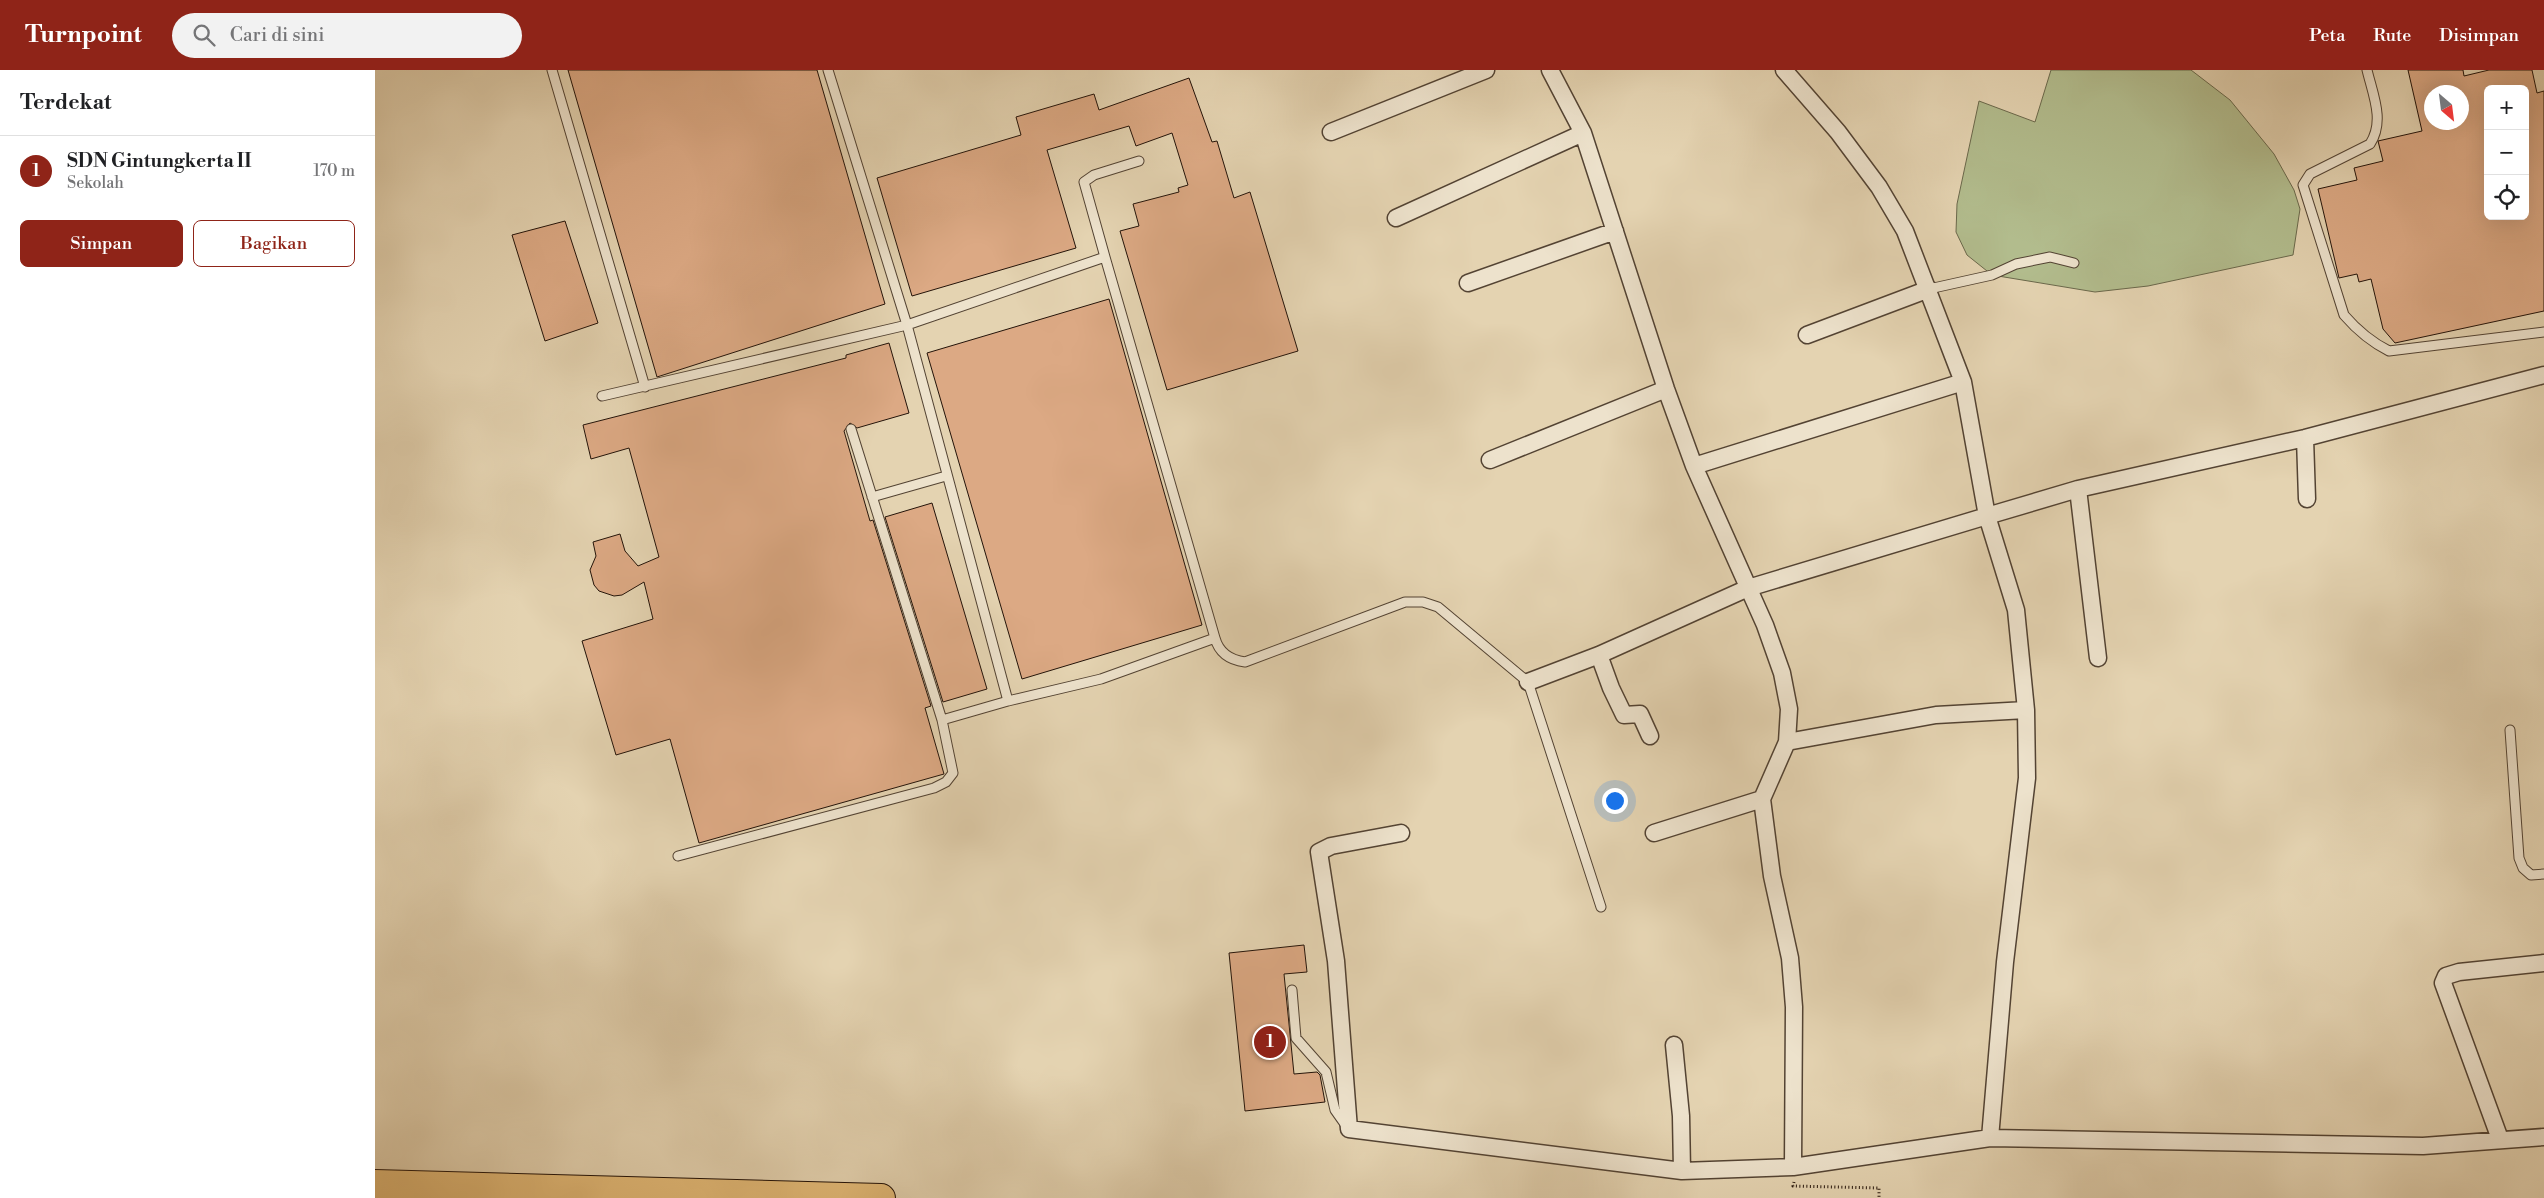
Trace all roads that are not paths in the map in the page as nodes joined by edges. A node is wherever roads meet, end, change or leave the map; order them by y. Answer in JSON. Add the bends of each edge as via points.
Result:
{"nodes":[{"id":1,"x":552,"y":70,"type":"edge"},
{"id":2,"x":827,"y":70,"type":"edge"},
{"id":3,"x":1486,"y":70,"type":"edge"},
{"id":4,"x":1550,"y":70,"type":"edge"},
{"id":5,"x":1784,"y":70,"type":"edge"},
{"id":6,"x":2367,"y":70,"type":"edge"},
{"id":7,"x":1331,"y":132,"type":"dead end"},
{"id":8,"x":1583,"y":133,"type":"junction"},
{"id":9,"x":1139,"y":161,"type":"dead end"},
{"id":10,"x":1396,"y":218,"type":"dead end"},
{"id":11,"x":1615,"y":231,"type":"junction"},
{"id":12,"x":1105,"y":257,"type":"junction"},
{"id":13,"x":2075,"y":263,"type":"dead end"},
{"id":14,"x":1468,"y":283,"type":"dead end"},
{"id":15,"x":1929,"y":289,"type":"junction"},
{"id":16,"x":907,"y":324,"type":"junction"},
{"id":17,"x":2544,"y":332,"type":"edge"},
{"id":18,"x":1807,"y":336,"type":"dead end"},
{"id":19,"x":2544,"y":376,"type":"edge"},
{"id":20,"x":1963,"y":382,"type":"junction"},
{"id":21,"x":645,"y":386,"type":"junction"},
{"id":22,"x":1666,"y":389,"type":"junction"},
{"id":23,"x":602,"y":396,"type":"dead end"},
{"id":24,"x":851,"y":429,"type":"dead end"},
{"id":25,"x":2305,"y":438,"type":"junction"},
{"id":26,"x":1489,"y":460,"type":"dead end"},
{"id":27,"x":1695,"y":466,"type":"junction"},
{"id":28,"x":946,"y":476,"type":"junction"},
{"id":29,"x":2078,"y":489,"type":"junction"},
{"id":30,"x":872,"y":497,"type":"junction"},
{"id":31,"x":2307,"y":499,"type":"dead end"},
{"id":32,"x":1987,"y":516,"type":"junction"},
{"id":33,"x":1748,"y":588,"type":"junction"},
{"id":34,"x":1215,"y":638,"type":"junction"},
{"id":35,"x":1599,"y":655,"type":"junction"},
{"id":36,"x":2098,"y":658,"type":"dead end"},
{"id":37,"x":1528,"y":682,"type":"junction"},
{"id":38,"x":1008,"y":701,"type":"junction"},
{"id":39,"x":2026,"y":710,"type":"junction"},
{"id":40,"x":942,"y":720,"type":"junction"},
{"id":41,"x":2510,"y":730,"type":"dead end"},
{"id":42,"x":1650,"y":736,"type":"dead end"},
{"id":43,"x":1787,"y":742,"type":"junction"},
{"id":44,"x":1762,"y":799,"type":"junction"},
{"id":45,"x":1654,"y":832,"type":"dead end"},
{"id":46,"x":1401,"y":834,"type":"dead end"},
{"id":47,"x":678,"y":856,"type":"dead end"},
{"id":48,"x":2544,"y":874,"type":"edge"},
{"id":49,"x":1601,"y":908,"type":"dead end"},
{"id":50,"x":2544,"y":963,"type":"edge"},
{"id":51,"x":1291,"y":990,"type":"dead end"},
{"id":52,"x":1674,"y":1044,"type":"dead end"},
{"id":53,"x":1349,"y":1129,"type":"junction"},
{"id":54,"x":2544,"y":1137,"type":"edge"},
{"id":55,"x":1990,"y":1138,"type":"junction"},
{"id":56,"x":2500,"y":1139,"type":"junction"},
{"id":57,"x":1793,"y":1167,"type":"junction"},
{"id":58,"x":1682,"y":1170,"type":"junction"},
{"id":59,"x":375,"y":1184,"type":"edge"},
{"id":60,"x":881,"y":1198,"type":"edge"}],
"edges":[{"from":1,"to":21,"type":"lane"},
{"from":2,"to":16,"type":"lane"},
{"from":3,"to":7,"type":"street"},
{"from":4,"to":8,"type":"street"},
{"from":5,"to":15,"type":"street","via":[[1879,186],[1905,231]]},
{"from":6,"to":17,"type":"lane","via":[[2379,121],[2376,135],[2370,144],[2310,174],[2303,185],[2345,315],[2377,345],[2389,351]]},
{"from":8,"to":10,"type":"street"},
{"from":8,"to":11,"type":"street"},
{"from":9,"to":12,"type":"lane","via":[[1094,175],[1084,182]]},
{"from":11,"to":14,"type":"street"},
{"from":11,"to":22,"type":"street"},
{"from":12,"to":16,"type":"lane"},
{"from":12,"to":34,"type":"lane"},
{"from":13,"to":15,"type":"lane","via":[[2050,257],[2016,264],[1992,275]]},
{"from":15,"to":18,"type":"street"},
{"from":15,"to":20,"type":"street"},
{"from":16,"to":21,"type":"lane"},
{"from":16,"to":28,"type":"lane"},
{"from":19,"to":25,"type":"street"},
{"from":20,"to":27,"type":"street"},
{"from":20,"to":32,"type":"street"},
{"from":21,"to":23,"type":"lane"},
{"from":22,"to":26,"type":"street"},
{"from":22,"to":27,"type":"street"},
{"from":24,"to":30,"type":"lane"},
{"from":25,"to":29,"type":"street"},
{"from":25,"to":31,"type":"street"},
{"from":27,"to":33,"type":"street"},
{"from":28,"to":30,"type":"lane"},
{"from":28,"to":38,"type":"lane"},
{"from":29,"to":32,"type":"street"},
{"from":29,"to":36,"type":"street"},
{"from":30,"to":40,"type":"lane"},
{"from":32,"to":33,"type":"street"},
{"from":32,"to":39,"type":"street","via":[[2016,610]]},
{"from":33,"to":35,"type":"street"},
{"from":33,"to":43,"type":"street","via":[[1782,673],[1789,709]]},
{"from":34,"to":37,"type":"lane","via":[[1224,654],[1235,661],[1245,662],[1405,602],[1423,602],[1438,607]]},
{"from":34,"to":38,"type":"lane","via":[[1101,679]]},
{"from":35,"to":37,"type":"street"},
{"from":35,"to":42,"type":"street","via":[[1624,715],[1639,714]]},
{"from":37,"to":49,"type":"lane"},
{"from":38,"to":40,"type":"lane"},
{"from":39,"to":43,"type":"street","via":[[1936,715]]},
{"from":39,"to":55,"type":"street","via":[[2027,778],[2005,962]]},
{"from":40,"to":47,"type":"lane","via":[[953,773],[946,782]]},
{"from":41,"to":48,"type":"lane","via":[[2519,858],[2531,875]]},
{"from":43,"to":44,"type":"street"},
{"from":44,"to":45,"type":"street"},
{"from":44,"to":57,"type":"street","via":[[1772,876],[1790,958],[1795,1007]]},
{"from":46,"to":53,"type":"street","via":[[1331,846],[1319,852],[1336,961]]},
{"from":50,"to":56,"type":"street","via":[[2459,972],[2446,976],[2443,983]]},
{"from":51,"to":53,"type":"lane","via":[[1296,1038],[1326,1072],[1335,1110]]},
{"from":52,"to":58,"type":"street"},
{"from":53,"to":58,"type":"street"},
{"from":54,"to":56,"type":"street"},
{"from":55,"to":56,"type":"street","via":[[2423,1146]]},
{"from":55,"to":57,"type":"street"},
{"from":57,"to":58,"type":"street"},
{"from":59,"to":60,"type":"highway"}]}
